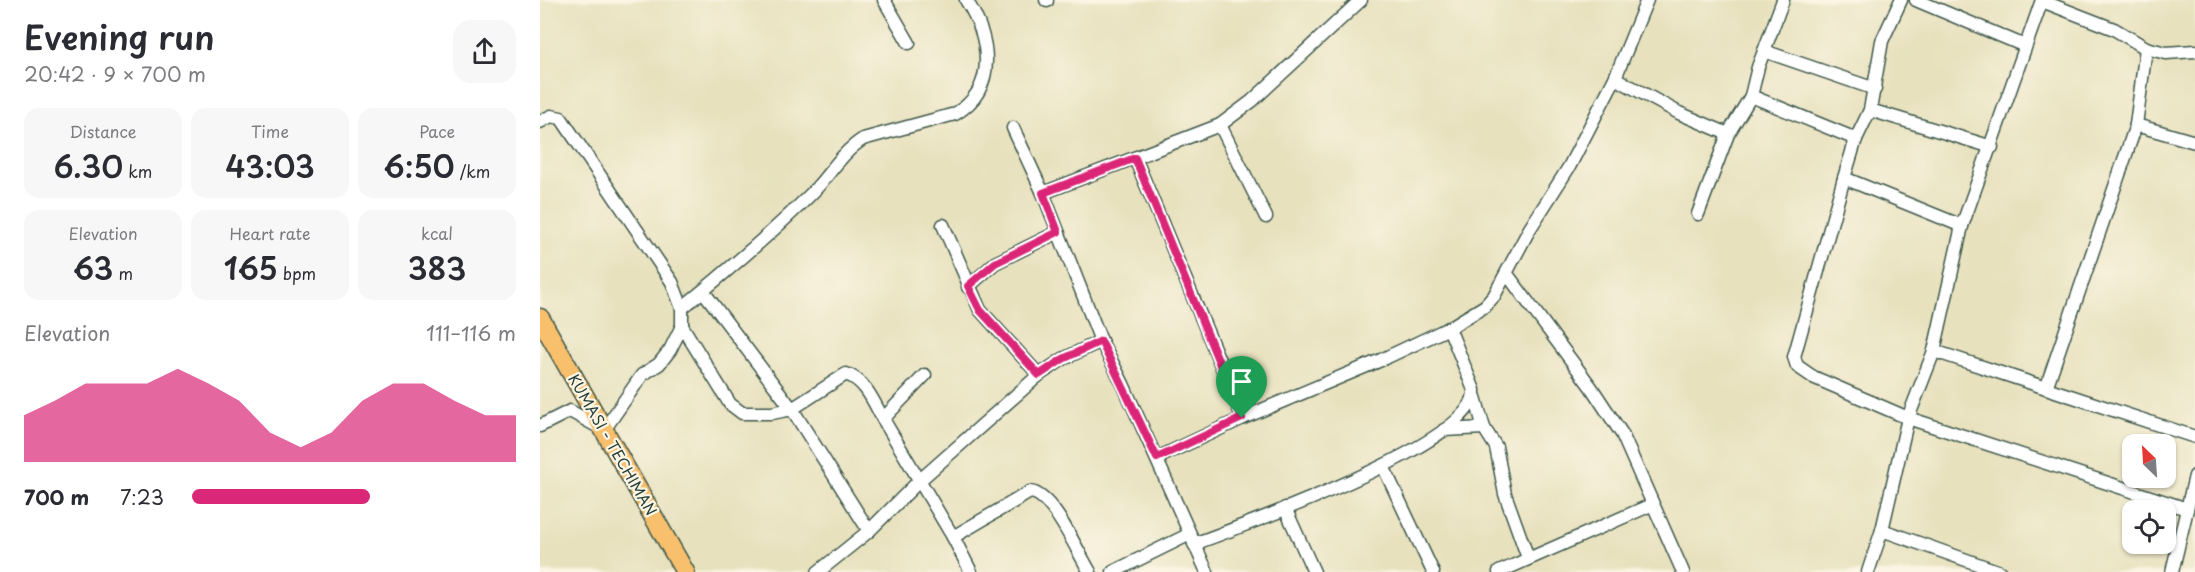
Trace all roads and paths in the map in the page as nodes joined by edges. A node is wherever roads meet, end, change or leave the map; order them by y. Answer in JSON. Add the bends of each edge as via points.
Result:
{"nodes":[{"id":1,"x":884,"y":0,"type":"edge"},
{"id":2,"x":966,"y":0,"type":"edge"},
{"id":3,"x":1361,"y":0,"type":"edge"},
{"id":4,"x":1647,"y":0,"type":"edge"},
{"id":5,"x":1783,"y":0,"type":"edge"},
{"id":6,"x":1901,"y":0,"type":"edge"},
{"id":7,"x":1916,"y":0,"type":"edge"},
{"id":8,"x":2042,"y":0,"type":"edge"},
{"id":9,"x":909,"y":43,"type":"dead end"},
{"id":10,"x":2025,"y":45,"type":"junction"},
{"id":11,"x":2146,"y":48,"type":"junction"},
{"id":12,"x":1764,"y":51,"type":"junction"},
{"id":13,"x":2195,"y":51,"type":"edge"},
{"id":14,"x":1615,"y":78,"type":"junction"},
{"id":15,"x":1875,"y":89,"type":"junction"},
{"id":16,"x":1751,"y":96,"type":"junction"},
{"id":17,"x":1870,"y":110,"type":"junction"},
{"id":18,"x":540,"y":122,"type":"edge"},
{"id":19,"x":1220,"y":125,"type":"junction"},
{"id":20,"x":2136,"y":125,"type":"junction"},
{"id":21,"x":1013,"y":128,"type":"dead end"},
{"id":22,"x":1728,"y":134,"type":"junction"},
{"id":23,"x":1856,"y":139,"type":"junction"},
{"id":24,"x":2195,"y":142,"type":"edge"},
{"id":25,"x":1992,"y":147,"type":"junction"},
{"id":26,"x":1135,"y":158,"type":"junction"},
{"id":27,"x":1844,"y":178,"type":"junction"},
{"id":28,"x":1043,"y":193,"type":"junction"},
{"id":29,"x":1698,"y":214,"type":"dead end"},
{"id":30,"x":1266,"y":217,"type":"dead end"},
{"id":31,"x":943,"y":225,"type":"dead end"},
{"id":32,"x":1962,"y":226,"type":"junction"},
{"id":33,"x":1058,"y":232,"type":"junction"},
{"id":34,"x":1507,"y":274,"type":"junction"},
{"id":35,"x":968,"y":286,"type":"junction"},
{"id":36,"x":703,"y":291,"type":"junction"},
{"id":37,"x":682,"y":308,"type":"junction"},
{"id":38,"x":540,"y":318,"type":"edge"},
{"id":39,"x":682,"y":326,"type":"junction"},
{"id":40,"x":1449,"y":328,"type":"junction"},
{"id":41,"x":1101,"y":341,"type":"junction"},
{"id":42,"x":1934,"y":351,"type":"junction"},
{"id":43,"x":925,"y":375,"type":"dead end"},
{"id":44,"x":1039,"y":375,"type":"junction"},
{"id":45,"x":2046,"y":388,"type":"junction"},
{"id":46,"x":1475,"y":397,"type":"junction"},
{"id":47,"x":792,"y":409,"type":"junction"},
{"id":48,"x":1242,"y":418,"type":"junction"},
{"id":49,"x":1908,"y":418,"type":"junction"},
{"id":50,"x":883,"y":419,"type":"junction"},
{"id":51,"x":540,"y":426,"type":"edge"},
{"id":52,"x":1484,"y":428,"type":"junction"},
{"id":53,"x":604,"y":430,"type":"junction"},
{"id":54,"x":1444,"y":430,"type":"junction"},
{"id":55,"x":2195,"y":437,"type":"edge"},
{"id":56,"x":1157,"y":458,"type":"junction"},
{"id":57,"x":1383,"y":466,"type":"junction"},
{"id":58,"x":2195,"y":476,"type":"edge"},
{"id":59,"x":919,"y":481,"type":"junction"},
{"id":60,"x":1651,"y":505,"type":"junction"},
{"id":61,"x":1285,"y":508,"type":"junction"},
{"id":62,"x":2187,"y":509,"type":"junction"},
{"id":63,"x":1882,"y":530,"type":"junction"},
{"id":64,"x":869,"y":531,"type":"junction"},
{"id":65,"x":953,"y":537,"type":"junction"},
{"id":66,"x":1192,"y":539,"type":"junction"},
{"id":67,"x":1528,"y":558,"type":"junction"},
{"id":68,"x":837,"y":567,"type":"edge"},
{"id":69,"x":685,"y":572,"type":"edge"},
{"id":70,"x":818,"y":572,"type":"edge"},
{"id":71,"x":971,"y":572,"type":"edge"},
{"id":72,"x":1090,"y":572,"type":"edge"},
{"id":73,"x":1113,"y":572,"type":"edge"},
{"id":74,"x":1207,"y":572,"type":"edge"},
{"id":75,"x":1314,"y":572,"type":"edge"},
{"id":76,"x":1433,"y":572,"type":"edge"},
{"id":77,"x":1499,"y":572,"type":"edge"},
{"id":78,"x":1683,"y":572,"type":"edge"},
{"id":79,"x":1868,"y":572,"type":"edge"},
{"id":80,"x":2000,"y":572,"type":"edge"},
{"id":81,"x":2172,"y":572,"type":"edge"}],
"edges":[{"from":1,"to":9,"type":"street"},
{"from":2,"to":36,"type":"street","via":[[984,37],[987,63],[981,88],[967,107],[955,114],[863,139],[850,147],[812,193]]},
{"from":3,"to":19,"type":"street","via":[[1252,101]]},
{"from":4,"to":14,"type":"street"},
{"from":5,"to":12,"type":"street"},
{"from":6,"to":15,"type":"street","via":[[1882,41]]},
{"from":7,"to":10,"type":"street"},
{"from":8,"to":10,"type":"street"},
{"from":8,"to":11,"type":"street","via":[[2114,29]]},
{"from":10,"to":25,"type":"street"},
{"from":11,"to":13,"type":"street","via":[[2166,53]]},
{"from":11,"to":20,"type":"street"},
{"from":12,"to":15,"type":"street"},
{"from":12,"to":16,"type":"street"},
{"from":14,"to":22,"type":"street","via":[[1678,113]]},
{"from":14,"to":34,"type":"street"},
{"from":15,"to":17,"type":"street"},
{"from":16,"to":22,"type":"street"},
{"from":16,"to":23,"type":"street"},
{"from":17,"to":23,"type":"street"},
{"from":17,"to":25,"type":"street"},
{"from":18,"to":37,"type":"street","via":[[551,116],[561,118],[672,282]]},
{"from":19,"to":26,"type":"street"},
{"from":19,"to":30,"type":"street"},
{"from":20,"to":24,"type":"street"},
{"from":20,"to":45,"type":"street"},
{"from":21,"to":28,"type":"street"},
{"from":22,"to":29,"type":"street"},
{"from":23,"to":27,"type":"street"},
{"from":25,"to":32,"type":"street"},
{"from":26,"to":28,"type":"street"},
{"from":26,"to":48,"type":"street"},
{"from":27,"to":32,"type":"street"},
{"from":27,"to":49,"type":"street","via":[[1794,357],[1797,366],[1813,377]]},
{"from":28,"to":33,"type":"street"},
{"from":31,"to":35,"type":"street"},
{"from":32,"to":42,"type":"street"},
{"from":33,"to":35,"type":"street","via":[[995,263]]},
{"from":33,"to":41,"type":"street"},
{"from":34,"to":40,"type":"street","via":[[1485,306]]},
{"from":34,"to":60,"type":"street","via":[[1622,434]]},
{"from":35,"to":44,"type":"street","via":[[980,310]]},
{"from":36,"to":37,"type":"street"},
{"from":36,"to":47,"type":"street"},
{"from":37,"to":39,"type":"street"},
{"from":38,"to":53,"type":"highway","name":"KUMASI - TECHIMAN"},
{"from":39,"to":47,"type":"street","via":[[730,404],[742,413]]},
{"from":39,"to":53,"type":"street","via":[[670,350],[659,364],[642,375]]},
{"from":40,"to":46,"type":"street"},
{"from":40,"to":48,"type":"street"},
{"from":41,"to":44,"type":"street"},
{"from":41,"to":56,"type":"street"},
{"from":42,"to":45,"type":"street"},
{"from":42,"to":49,"type":"street"},
{"from":43,"to":50,"type":"street"},
{"from":44,"to":59,"type":"street"},
{"from":45,"to":55,"type":"street"},
{"from":46,"to":52,"type":"street"},
{"from":46,"to":54,"type":"street"},
{"from":47,"to":50,"type":"street","via":[[846,374],[864,385]]},
{"from":47,"to":64,"type":"street"},
{"from":48,"to":56,"type":"street"},
{"from":49,"to":62,"type":"street"},
{"from":49,"to":63,"type":"street"},
{"from":50,"to":59,"type":"street"},
{"from":51,"to":53,"type":"street","via":[[570,411]]},
{"from":52,"to":54,"type":"street"},
{"from":52,"to":67,"type":"street","via":[[1496,447],[1505,494]]},
{"from":53,"to":69,"type":"highway","name":"KUMASI - TECHIMAN"},
{"from":54,"to":57,"type":"street"},
{"from":56,"to":66,"type":"street"},
{"from":57,"to":61,"type":"street"},
{"from":57,"to":76,"type":"street"},
{"from":58,"to":62,"type":"street"},
{"from":59,"to":64,"type":"street"},
{"from":59,"to":65,"type":"street"},
{"from":60,"to":67,"type":"street"},
{"from":60,"to":78,"type":"street"},
{"from":61,"to":66,"type":"street"},
{"from":61,"to":75,"type":"street"},
{"from":62,"to":81,"type":"street"},
{"from":63,"to":79,"type":"street"},
{"from":63,"to":80,"type":"street"},
{"from":64,"to":68,"type":"street"},
{"from":65,"to":71,"type":"street"},
{"from":65,"to":72,"type":"street","via":[[1030,492],[1037,492],[1048,502]]},
{"from":66,"to":73,"type":"street"},
{"from":66,"to":74,"type":"street"},
{"from":67,"to":77,"type":"street"},
{"from":68,"to":70,"type":"street"}]}
